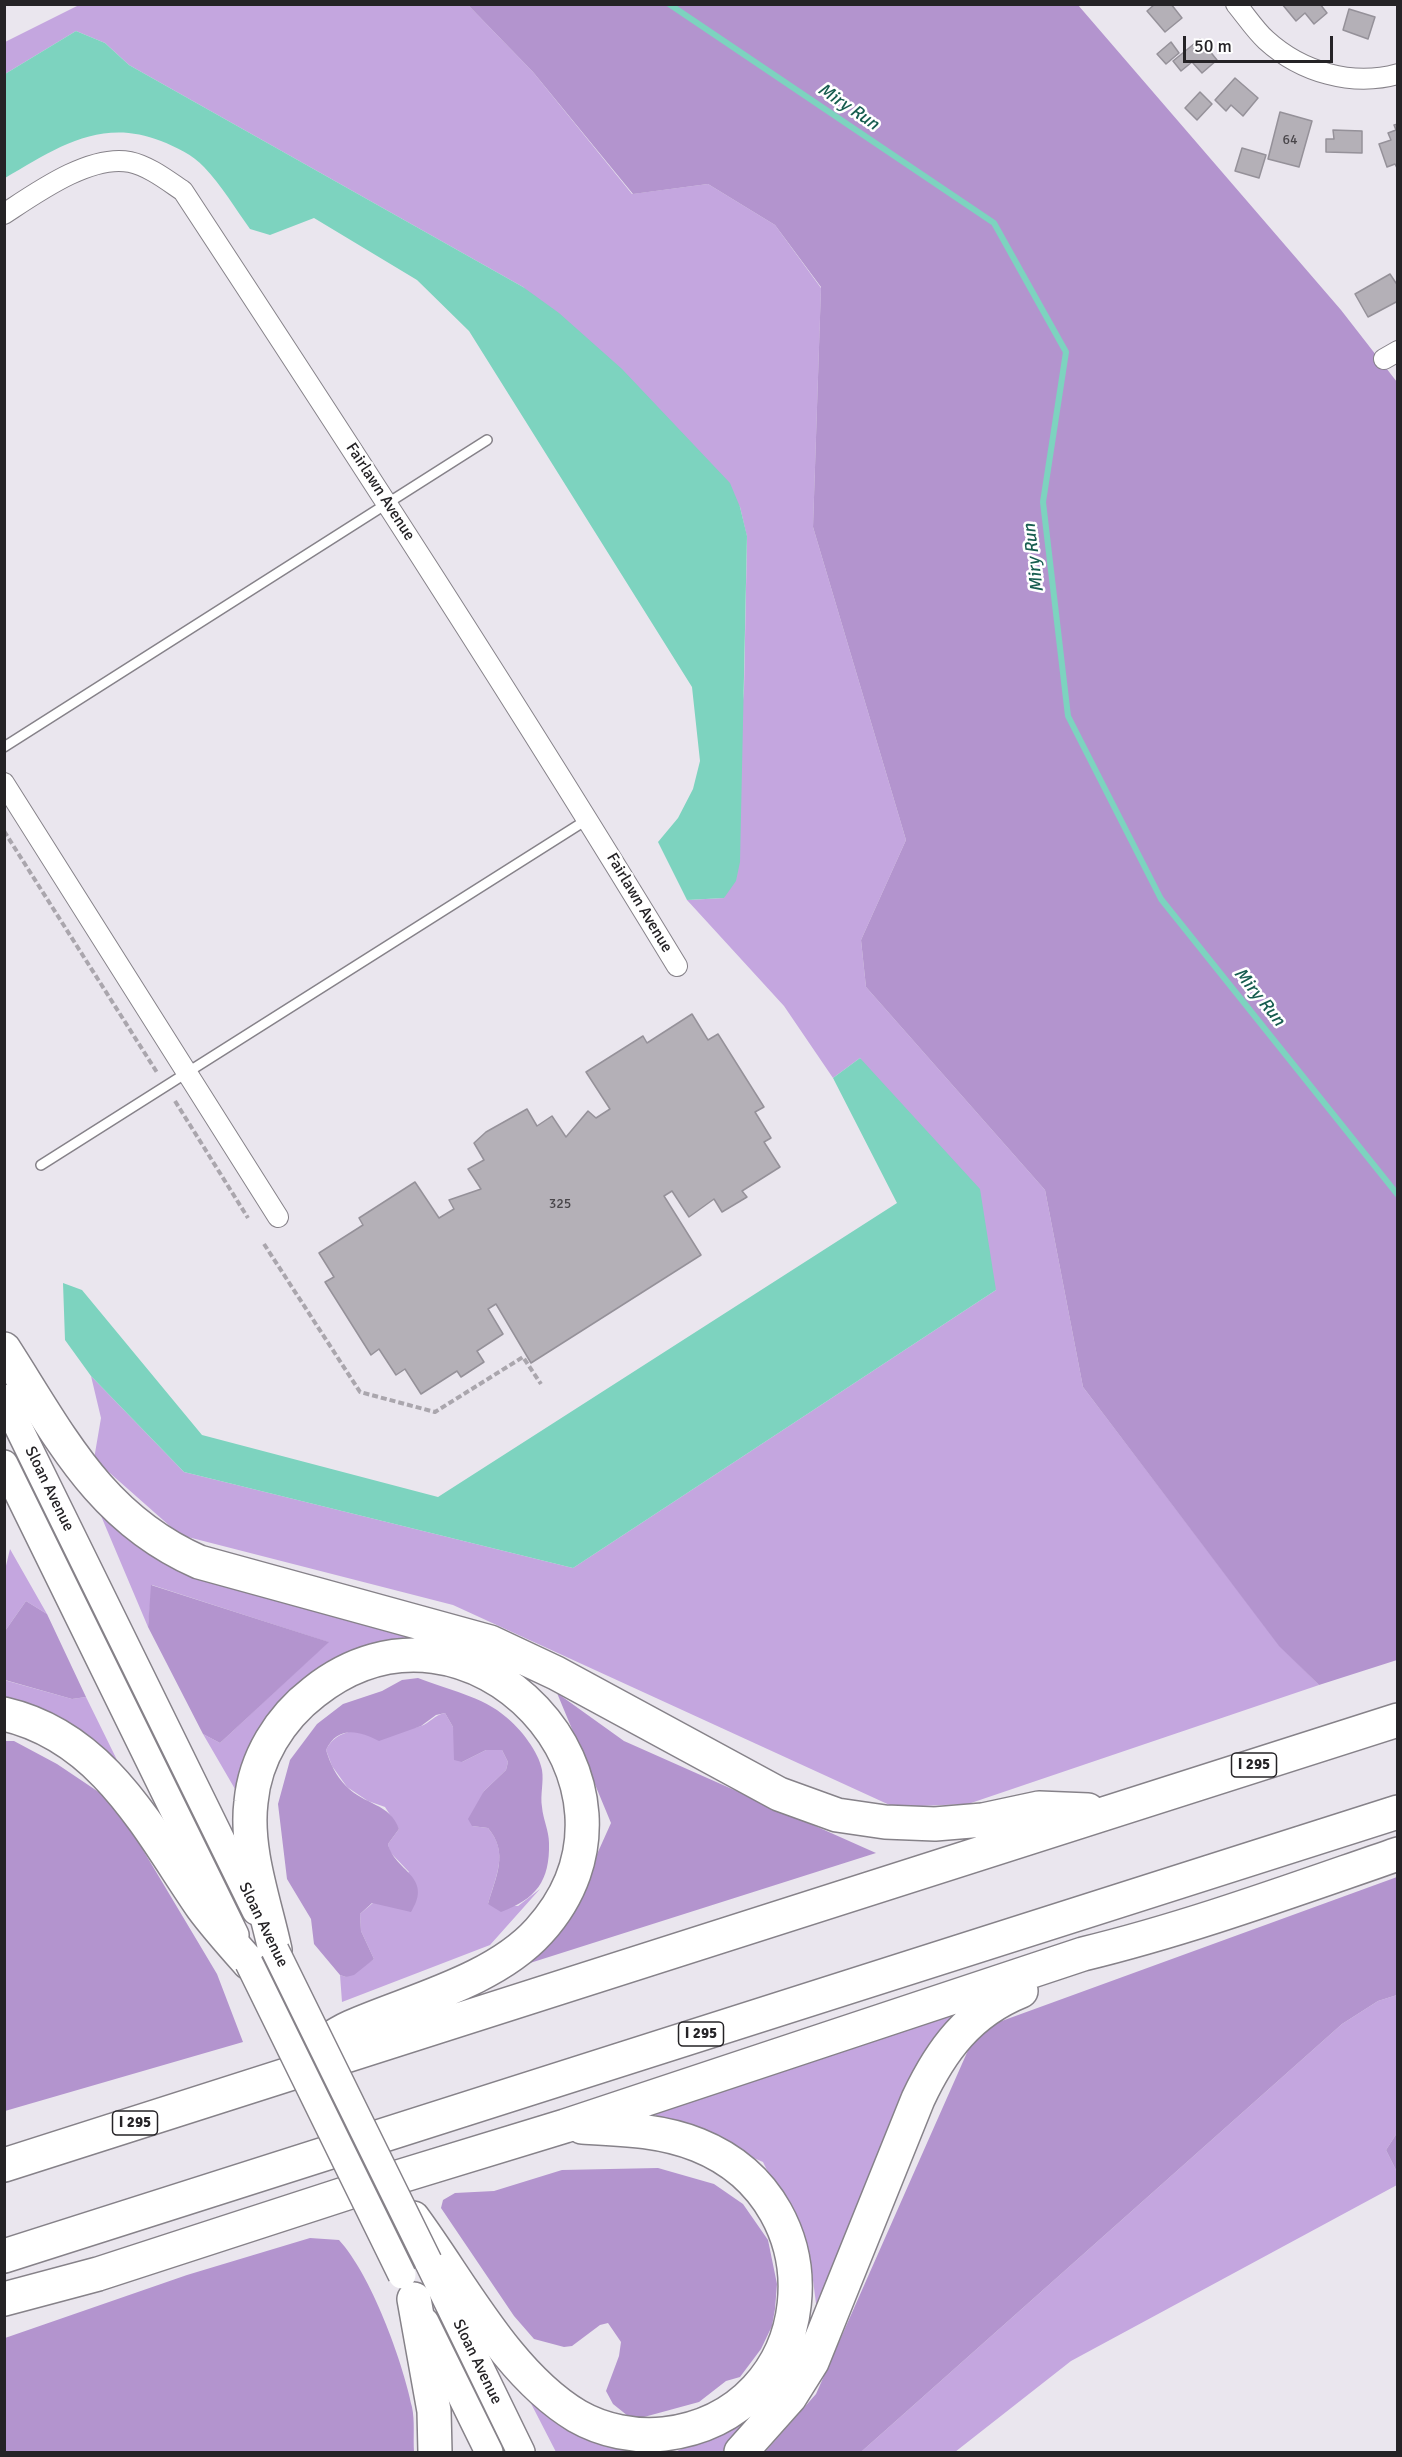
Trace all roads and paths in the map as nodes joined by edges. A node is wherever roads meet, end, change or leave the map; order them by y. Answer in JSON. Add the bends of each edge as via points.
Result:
{"nodes":[{"id":1,"x":1236,"y":4,"type":"edge"},
{"id":2,"x":1398,"y":74,"type":"edge"},
{"id":3,"x":4,"y":214,"type":"edge"},
{"id":4,"x":487,"y":440,"type":"dead end"},
{"id":5,"x":387,"y":503,"type":"junction"},
{"id":6,"x":4,"y":747,"type":"edge"},
{"id":7,"x":4,"y":783,"type":"edge"},
{"id":8,"x":588,"y":819,"type":"junction"},
{"id":9,"x":4,"y":831,"type":"edge"},
{"id":10,"x":677,"y":966,"type":"dead end"},
{"id":11,"x":188,"y":1072,"type":"junction"},
{"id":12,"x":158,"y":1074,"type":"dead end"},
{"id":13,"x":176,"y":1101,"type":"dead end"},
{"id":14,"x":41,"y":1166,"type":"dead end"},
{"id":15,"x":278,"y":1217,"type":"dead end"},
{"id":16,"x":248,"y":1218,"type":"dead end"},
{"id":17,"x":264,"y":1244,"type":"dead end"},
{"id":18,"x":4,"y":1349,"type":"edge"},
{"id":19,"x":541,"y":1384,"type":"dead end"},
{"id":20,"x":4,"y":1398,"type":"edge"},
{"id":21,"x":4,"y":1464,"type":"edge"},
{"id":22,"x":4,"y":1714,"type":"edge"},
{"id":23,"x":1398,"y":1720,"type":"edge"},
{"id":24,"x":1111,"y":1810,"type":"junction"},
{"id":25,"x":1398,"y":1812,"type":"edge"},
{"id":26,"x":1398,"y":1854,"type":"edge"},
{"id":27,"x":1157,"y":1936,"type":"junction"},
{"id":28,"x":262,"y":1957,"type":"junction"},
{"id":29,"x":266,"y":2080,"type":"junction"},
{"id":30,"x":565,"y":2126,"type":"junction"},
{"id":31,"x":4,"y":2165,"type":"edge"},
{"id":32,"x":396,"y":2196,"type":"joint"},
{"id":33,"x":4,"y":2256,"type":"edge"},
{"id":34,"x":434,"y":2258,"type":"junction"},
{"id":35,"x":98,"y":2274,"type":"junction"},
{"id":36,"x":408,"y":2287,"type":"junction"},
{"id":37,"x":4,"y":2299,"type":"edge"},
{"id":38,"x":4,"y":2312,"type":"edge"},
{"id":39,"x":435,"y":2452,"type":"edge"},
{"id":40,"x":489,"y":2452,"type":"edge"},
{"id":41,"x":521,"y":2452,"type":"edge"},
{"id":42,"x":741,"y":2452,"type":"edge"}],
"edges":[{"from":1,"to":2,"type":"street","via":[[1265,39],[1306,66],[1360,79]]},
{"from":3,"to":5,"type":"street","name":"Fairlawn Avenue","via":[[84,168],[106,164],[130,162],[183,191]]},
{"from":4,"to":5,"type":"lane"},
{"from":5,"to":6,"type":"lane"},
{"from":5,"to":8,"type":"street","name":"Fairlawn Avenue"},
{"from":7,"to":11,"type":"street"},
{"from":8,"to":10,"type":"street","name":"Fairlawn Avenue"},
{"from":8,"to":11,"type":"lane"},
{"from":9,"to":12,"type":"path"},
{"from":11,"to":14,"type":"lane"},
{"from":11,"to":15,"type":"street"},
{"from":13,"to":16,"type":"path"},
{"from":17,"to":19,"type":"path","via":[[360,1392],[435,1412],[523,1357]]},
{"from":18,"to":24,"type":"highway","via":[[69,1450],[104,1496],[161,1543],[199,1562],[490,1642],[556,1673],[779,1794],[827,1813],[885,1822],[935,1824],[983,1820],[1039,1808]]},
{"from":20,"to":28,"type":"main road","name":"Sloan Avenue"},
{"from":21,"to":28,"type":"main road","name":"Sloan Avenue"},
{"from":22,"to":28,"type":"highway","via":[[50,1731],[107,1773],[149,1826],[204,1909]]},
{"from":23,"to":24,"type":"highway","number":"I 295"},
{"from":24,"to":29,"type":"highway","number":"I 295"},
{"from":25,"to":33,"type":"highway","number":"I 295"},
{"from":26,"to":27,"type":"highway"},
{"from":27,"to":30,"type":"highway","via":[[1072,1958]]},
{"from":27,"to":42,"type":"highway","via":[[995,2002],[952,2039],[918,2099],[812,2362],[790,2397]]},
{"from":28,"to":29,"type":"highway","via":[[251,1801],[269,1744],[306,1697],[355,1667],[412,1656],[443,1659],[478,1669],[506,1683],[538,1711],[556,1735],[571,1766],[581,1810],[575,1867],[548,1921],[527,1943],[477,1974],[347,2028]]},
{"from":28,"to":32,"type":"main road","name":"Sloan Avenue","bridge":true},
{"from":28,"to":36,"type":"main road","name":"Sloan Avenue","bridge":true},
{"from":29,"to":31,"type":"highway","number":"I 295"},
{"from":30,"to":34,"type":"highway","via":[[657,2133],[692,2143],[732,2164],[767,2199],[780,2218],[791,2247],[796,2300],[782,2350],[753,2392],[720,2417],[681,2431],[630,2433],[591,2423],[554,2400],[521,2368]]},
{"from":30,"to":35,"type":"highway"},
{"from":32,"to":34,"type":"highway","bridge":true},
{"from":34,"to":41,"type":"main road","name":"Sloan Avenue"},
{"from":35,"to":37,"type":"highway"},
{"from":35,"to":38,"type":"highway"},
{"from":36,"to":39,"type":"highway","via":[[434,2410]]},
{"from":36,"to":40,"type":"main road","name":"Sloan Avenue"}]}
